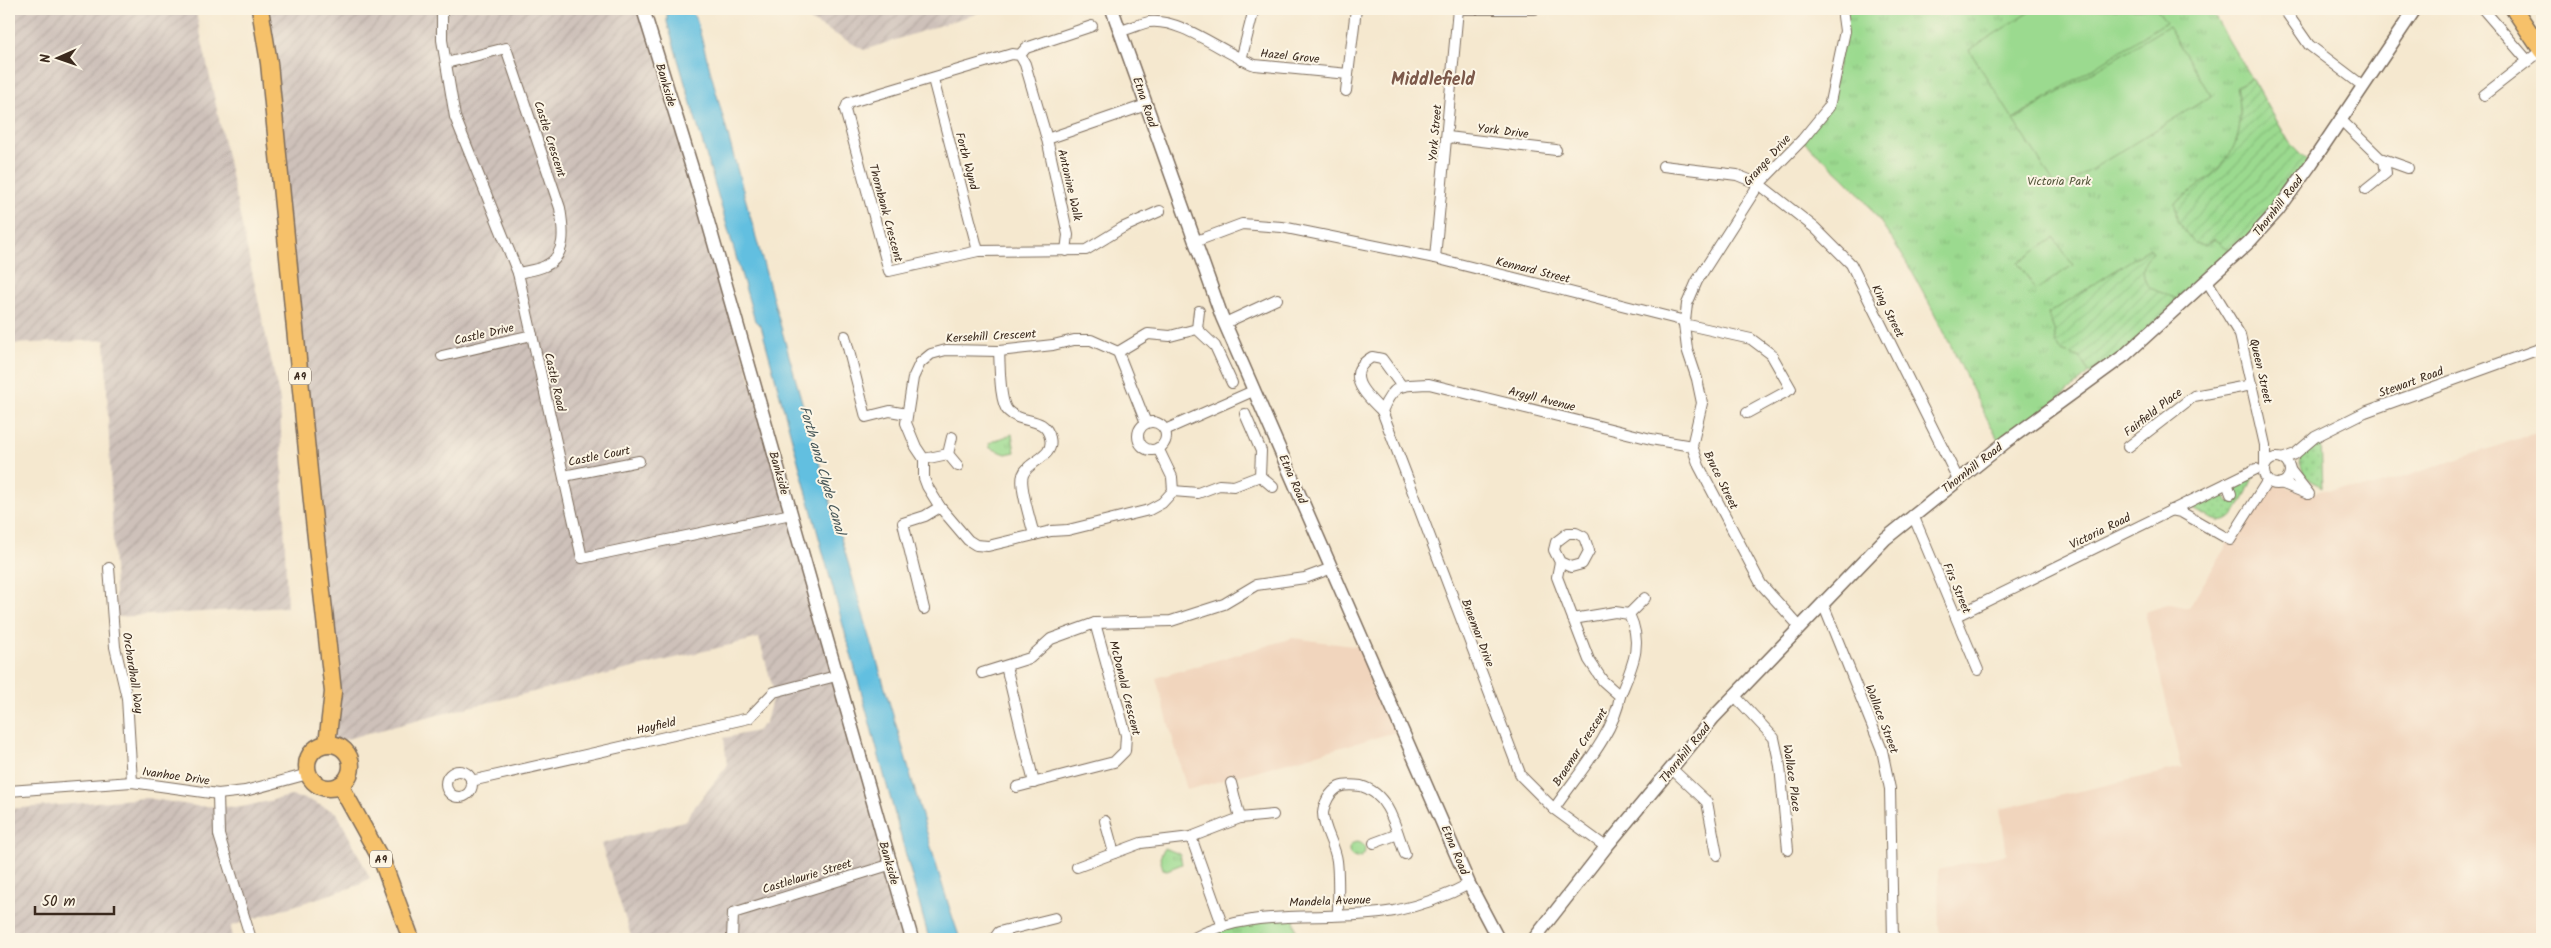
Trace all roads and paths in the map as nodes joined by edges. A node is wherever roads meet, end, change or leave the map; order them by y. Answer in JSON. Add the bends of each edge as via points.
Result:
{"nodes":[{"id":1,"x":260,"y":9,"type":"edge"},
{"id":2,"x":442,"y":9,"type":"edge"},
{"id":3,"x":643,"y":9,"type":"edge"},
{"id":4,"x":1112,"y":9,"type":"edge"},
{"id":5,"x":1254,"y":9,"type":"edge"},
{"id":6,"x":1356,"y":9,"type":"edge"},
{"id":7,"x":1458,"y":9,"type":"edge"},
{"id":8,"x":1535,"y":9,"type":"edge"},
{"id":9,"x":1842,"y":9,"type":"edge"},
{"id":10,"x":2284,"y":9,"type":"edge"},
{"id":11,"x":2415,"y":9,"type":"edge"},
{"id":12,"x":2482,"y":9,"type":"edge"},
{"id":13,"x":2514,"y":9,"type":"edge"},
{"id":14,"x":1092,"y":26,"type":"dead end"},
{"id":15,"x":1120,"y":31,"type":"junction"},
{"id":16,"x":2542,"y":51,"type":"edge"},
{"id":17,"x":1020,"y":54,"type":"junction"},
{"id":18,"x":1241,"y":60,"type":"junction"},
{"id":19,"x":2528,"y":61,"type":"junction"},
{"id":20,"x":446,"y":63,"type":"junction"},
{"id":21,"x":1348,"y":74,"type":"junction"},
{"id":22,"x":933,"y":79,"type":"junction"},
{"id":23,"x":2363,"y":86,"type":"junction"},
{"id":24,"x":1346,"y":91,"type":"dead end"},
{"id":25,"x":2484,"y":95,"type":"dead end"},
{"id":26,"x":1146,"y":105,"type":"junction"},
{"id":27,"x":2340,"y":119,"type":"junction"},
{"id":28,"x":1448,"y":136,"type":"junction"},
{"id":29,"x":1047,"y":139,"type":"junction"},
{"id":30,"x":1556,"y":150,"type":"dead end"},
{"id":31,"x":2384,"y":160,"type":"junction"},
{"id":32,"x":1663,"y":166,"type":"dead end"},
{"id":33,"x":2408,"y":168,"type":"dead end"},
{"id":34,"x":1759,"y":184,"type":"junction"},
{"id":35,"x":2366,"y":189,"type":"dead end"},
{"id":36,"x":1160,"y":211,"type":"dead end"},
{"id":37,"x":1194,"y":242,"type":"junction"},
{"id":38,"x":978,"y":250,"type":"junction"},
{"id":39,"x":1066,"y":251,"type":"junction"},
{"id":40,"x":1435,"y":258,"type":"junction"},
{"id":41,"x":518,"y":274,"type":"junction"},
{"id":42,"x":2207,"y":281,"type":"junction"},
{"id":43,"x":1277,"y":299,"type":"dead end"},
{"id":44,"x":1199,"y":311,"type":"dead end"},
{"id":45,"x":1225,"y":323,"type":"junction"},
{"id":46,"x":1685,"y":323,"type":"junction"},
{"id":47,"x":1197,"y":330,"type":"junction"},
{"id":48,"x":532,"y":335,"type":"junction"},
{"id":49,"x":845,"y":336,"type":"dead end"},
{"id":50,"x":2542,"y":348,"type":"edge"},
{"id":51,"x":999,"y":351,"type":"junction"},
{"id":52,"x":1118,"y":352,"type":"junction"},
{"id":53,"x":442,"y":356,"type":"dead end"},
{"id":54,"x":1232,"y":383,"type":"dead end"},
{"id":55,"x":1400,"y":385,"type":"junction"},
{"id":56,"x":2252,"y":385,"type":"junction"},
{"id":57,"x":1253,"y":391,"type":"junction"},
{"id":58,"x":1382,"y":410,"type":"junction"},
{"id":59,"x":1747,"y":413,"type":"dead end"},
{"id":60,"x":906,"y":414,"type":"junction"},
{"id":61,"x":1245,"y":414,"type":"dead end"},
{"id":62,"x":1146,"y":423,"type":"junction"},
{"id":63,"x":1165,"y":430,"type":"junction"},
{"id":64,"x":952,"y":437,"type":"dead end"},
{"id":65,"x":2264,"y":445,"type":"junction"},
{"id":66,"x":1692,"y":446,"type":"junction"},
{"id":67,"x":2128,"y":447,"type":"dead end"},
{"id":68,"x":1158,"y":448,"type":"junction"},
{"id":69,"x":948,"y":454,"type":"junction"},
{"id":70,"x":2295,"y":454,"type":"junction"},
{"id":71,"x":2280,"y":458,"type":"junction"},
{"id":72,"x":924,"y":459,"type":"junction"},
{"id":73,"x":639,"y":461,"type":"dead end"},
{"id":74,"x":958,"y":466,"type":"dead end"},
{"id":75,"x":2261,"y":467,"type":"junction"},
{"id":76,"x":2290,"y":468,"type":"junction"},
{"id":77,"x":564,"y":476,"type":"junction"},
{"id":78,"x":1260,"y":476,"type":"junction"},
{"id":79,"x":1958,"y":479,"type":"junction"},
{"id":80,"x":2268,"y":480,"type":"junction"},
{"id":81,"x":2227,"y":483,"type":"junction"},
{"id":82,"x":2281,"y":483,"type":"junction"},
{"id":83,"x":1273,"y":487,"type":"dead end"},
{"id":84,"x":1173,"y":491,"type":"junction"},
{"id":85,"x":2231,"y":494,"type":"dead end"},
{"id":86,"x":940,"y":507,"type":"junction"},
{"id":87,"x":2171,"y":510,"type":"junction"},
{"id":88,"x":791,"y":514,"type":"junction"},
{"id":89,"x":1913,"y":515,"type":"junction"},
{"id":90,"x":1034,"y":535,"type":"junction"},
{"id":91,"x":1560,"y":562,"type":"dead end"},
{"id":92,"x":109,"y":568,"type":"dead end"},
{"id":93,"x":1332,"y":568,"type":"junction"},
{"id":94,"x":1645,"y":598,"type":"dead end"},
{"id":95,"x":1822,"y":604,"type":"junction"},
{"id":96,"x":924,"y":609,"type":"dead end"},
{"id":97,"x":1629,"y":614,"type":"junction"},
{"id":98,"x":1956,"y":616,"type":"junction"},
{"id":99,"x":1573,"y":619,"type":"junction"},
{"id":100,"x":1095,"y":623,"type":"junction"},
{"id":101,"x":1799,"y":626,"type":"junction"},
{"id":102,"x":1006,"y":666,"type":"junction"},
{"id":103,"x":1978,"y":670,"type":"dead end"},
{"id":104,"x":982,"y":673,"type":"dead end"},
{"id":105,"x":836,"y":676,"type":"junction"},
{"id":106,"x":1734,"y":695,"type":"junction"},
{"id":107,"x":1620,"y":696,"type":"junction"},
{"id":108,"x":327,"y":744,"type":"junction"},
{"id":109,"x":1672,"y":769,"type":"junction"},
{"id":110,"x":308,"y":774,"type":"junction"},
{"id":111,"x":132,"y":782,"type":"junction"},
{"id":112,"x":471,"y":782,"type":"dead end"},
{"id":113,"x":1034,"y":783,"type":"junction"},
{"id":114,"x":1231,"y":783,"type":"dead end"},
{"id":115,"x":340,"y":785,"type":"junction"},
{"id":116,"x":1017,"y":787,"type":"dead end"},
{"id":117,"x":9,"y":791,"type":"edge"},
{"id":118,"x":218,"y":794,"type":"junction"},
{"id":119,"x":1554,"y":809,"type":"junction"},
{"id":120,"x":1273,"y":815,"type":"dead end"},
{"id":121,"x":1240,"y":818,"type":"junction"},
{"id":122,"x":1105,"y":821,"type":"dead end"},
{"id":123,"x":1398,"y":834,"type":"junction"},
{"id":124,"x":1190,"y":837,"type":"junction"},
{"id":125,"x":1374,"y":843,"type":"dead end"},
{"id":126,"x":1606,"y":847,"type":"junction"},
{"id":127,"x":1788,"y":850,"type":"dead end"},
{"id":128,"x":1114,"y":853,"type":"junction"},
{"id":129,"x":1405,"y":854,"type":"dead end"},
{"id":130,"x":1717,"y":855,"type":"dead end"},
{"id":131,"x":889,"y":865,"type":"junction"},
{"id":132,"x":1077,"y":867,"type":"dead end"},
{"id":133,"x":1469,"y":884,"type":"junction"},
{"id":134,"x":1338,"y":914,"type":"junction"},
{"id":135,"x":1055,"y":918,"type":"dead end"},
{"id":136,"x":1223,"y":927,"type":"junction"},
{"id":137,"x":251,"y":939,"type":"edge"},
{"id":138,"x":411,"y":939,"type":"edge"},
{"id":139,"x":732,"y":939,"type":"edge"},
{"id":140,"x":912,"y":939,"type":"edge"},
{"id":141,"x":994,"y":939,"type":"edge"},
{"id":142,"x":1192,"y":939,"type":"edge"},
{"id":143,"x":1498,"y":939,"type":"edge"},
{"id":144,"x":1534,"y":939,"type":"edge"},
{"id":145,"x":1893,"y":939,"type":"edge"}],
"edges":[{"from":1,"to":108,"type":"main road","number":"A9","via":[[270,63],[333,692]]},
{"from":2,"to":20,"type":"street","name":"Castle Road"},
{"from":3,"to":88,"type":"street","name":"Bankside","via":[[701,197]]},
{"from":4,"to":15,"type":"street","name":"Etna Road"},
{"from":5,"to":18,"type":"street"},
{"from":6,"to":21,"type":"street"},
{"from":7,"to":8,"type":"street"},
{"from":7,"to":28,"type":"street","name":"York Street"},
{"from":9,"to":34,"type":"street","name":"Grange Drive","via":[[1845,31],[1828,107],[1802,140]]},
{"from":10,"to":23,"type":"street","via":[[2309,45]]},
{"from":11,"to":23,"type":"street","name":"Thornhill Road"},
{"from":12,"to":19,"type":"street"},
{"from":13,"to":16,"type":"main road"},
{"from":14,"to":17,"type":"street","via":[[1026,48]]},
{"from":15,"to":18,"type":"street","name":"Hazel Grove","via":[[1149,22],[1175,25]]},
{"from":15,"to":26,"type":"street","name":"Etna Road"},
{"from":16,"to":19,"type":"street"},
{"from":17,"to":22,"type":"street"},
{"from":17,"to":29,"type":"street"},
{"from":18,"to":21,"type":"street","name":"Hazel Grove","via":[[1255,65]]},
{"from":19,"to":25,"type":"street"},
{"from":20,"to":41,"type":"street","name":"Castle Road","via":[[455,117]]},
{"from":20,"to":41,"type":"street","name":"Castle Crescent","via":[[506,48],[560,208],[563,230],[561,247],[547,266]]},
{"from":21,"to":24,"type":"street"},
{"from":22,"to":38,"type":"street","name":"Forth Wynd"},
{"from":22,"to":38,"type":"street","name":"Thornbank Crescent","via":[[848,103],[845,110],[889,271]]},
{"from":23,"to":27,"type":"street","name":"Thornhill Road"},
{"from":26,"to":29,"type":"street","name":"Antonine Walk"},
{"from":26,"to":37,"type":"street","name":"Etna Road"},
{"from":27,"to":31,"type":"street"},
{"from":27,"to":42,"type":"street","name":"Thornhill Road","via":[[2278,210]]},
{"from":28,"to":30,"type":"street","name":"York Drive"},
{"from":28,"to":40,"type":"street","name":"York Street"},
{"from":29,"to":39,"type":"street","name":"Antonine Walk","via":[[1068,234]]},
{"from":31,"to":33,"type":"street"},
{"from":31,"to":35,"type":"street","via":[[2386,174]]},
{"from":32,"to":34,"type":"street","name":"King Street","via":[[1737,175]]},
{"from":34,"to":46,"type":"street","name":"Grange Drive","via":[[1697,281],[1687,304]]},
{"from":34,"to":79,"type":"street","name":"King Street","via":[[1815,228],[1851,264]]},
{"from":36,"to":39,"type":"street","via":[[1122,228],[1086,250]]},
{"from":37,"to":40,"type":"street","name":"Kennard Street","via":[[1242,224],[1262,224]]},
{"from":37,"to":45,"type":"street","name":"Etna Road"},
{"from":38,"to":39,"type":"street"},
{"from":40,"to":46,"type":"street","name":"Kennard Street"},
{"from":41,"to":48,"type":"street","name":"Castle Road"},
{"from":42,"to":56,"type":"street","name":"Queen Street","via":[[2240,335]]},
{"from":42,"to":79,"type":"street","name":"Thornhill Road","via":[[2125,355]]},
{"from":43,"to":45,"type":"street"},
{"from":44,"to":47,"type":"street"},
{"from":45,"to":57,"type":"street","name":"Etna Road"},
{"from":46,"to":59,"type":"street","name":"Kennard Street","via":[[1751,339],[1771,354],[1791,390]]},
{"from":46,"to":66,"type":"street","name":"Bruce Street","via":[[1702,403]]},
{"from":47,"to":52,"type":"street","via":[[1170,336],[1148,334]]},
{"from":47,"to":54,"type":"street","via":[[1215,346]]},
{"from":48,"to":53,"type":"street","name":"Castle Drive"},
{"from":48,"to":77,"type":"street","name":"Castle Road"},
{"from":49,"to":60,"type":"street","via":[[866,417],[890,411]]},
{"from":50,"to":70,"type":"street","name":"Stewart Road","via":[[2366,412],[2315,437]]},
{"from":51,"to":52,"type":"street","name":"Kersehill Crescent","via":[[1091,340]]},
{"from":51,"to":60,"type":"street","name":"Kersehill Crescent","via":[[946,350],[931,354],[920,363],[913,378]]},
{"from":51,"to":90,"type":"street","via":[[1003,399],[1007,409],[1022,418],[1040,422],[1047,428],[1051,440],[1045,456],[1022,476],[1022,491]]},
{"from":52,"to":62,"type":"street"},
{"from":55,"to":58,"type":"street","via":[[1389,394]]},
{"from":55,"to":58,"type":"street","via":[[1382,360],[1372,357],[1361,363],[1357,374],[1363,392]]},
{"from":55,"to":66,"type":"street","name":"Argyll Avenue","via":[[1429,384],[1650,439]]},
{"from":56,"to":65,"type":"street","name":"Queen Street"},
{"from":56,"to":67,"type":"street","name":"Fairfield Place","via":[[2194,396]]},
{"from":57,"to":63,"type":"street"},
{"from":57,"to":93,"type":"street","name":"Etna Road"},
{"from":58,"to":119,"type":"street","name":"Braemar Drive","via":[[1511,755],[1521,776]]},
{"from":60,"to":72,"type":"street","name":"Kersehill Crescent","via":[[908,430]]},
{"from":61,"to":78,"type":"street","via":[[1261,451]]},
{"from":62,"to":63,"type":"street","via":[[1158,423]]},
{"from":62,"to":68,"type":"street","via":[[1140,430],[1140,442],[1148,449]]},
{"from":63,"to":68,"type":"street","via":[[1166,440]]},
{"from":64,"to":69,"type":"street"},
{"from":65,"to":71,"type":"street"},
{"from":65,"to":75,"type":"street","name":"Queen Street"},
{"from":66,"to":101,"type":"street","name":"Bruce Street","via":[[1699,466],[1761,584]]},
{"from":68,"to":84,"type":"street","via":[[1172,477]]},
{"from":69,"to":72,"type":"street"},
{"from":69,"to":74,"type":"street"},
{"from":70,"to":71,"type":"street"},
{"from":70,"to":76,"type":"street"},
{"from":71,"to":75,"type":"street"},
{"from":71,"to":76,"type":"street"},
{"from":72,"to":86,"type":"street","name":"Kersehill Crescent","via":[[924,478]]},
{"from":73,"to":77,"type":"street","name":"Castle Court"},
{"from":75,"to":80,"type":"street","name":"Queen Street"},
{"from":75,"to":81,"type":"street","name":"Victoria Road"},
{"from":76,"to":82,"type":"street","via":[[2288,478]]},
{"from":76,"to":82,"type":"street","via":[[2309,494]]},
{"from":77,"to":88,"type":"street","name":"Castle Road","via":[[582,558]]},
{"from":78,"to":83,"type":"street"},
{"from":78,"to":84,"type":"street","via":[[1234,486],[1219,486],[1198,493]]},
{"from":79,"to":89,"type":"street","name":"Thornhill Road"},
{"from":80,"to":82,"type":"street"},
{"from":80,"to":87,"type":"street","via":[[2230,540],[2181,512]]},
{"from":81,"to":85,"type":"street"},
{"from":81,"to":87,"type":"street","name":"Victoria Road"},
{"from":84,"to":90,"type":"street","name":"Kersehill Crescent","via":[[1162,503],[1149,510]]},
{"from":86,"to":90,"type":"street","name":"Kersehill Crescent","via":[[976,545],[988,546]]},
{"from":86,"to":96,"type":"street","via":[[903,523]]},
{"from":87,"to":98,"type":"street","name":"Victoria Road"},
{"from":88,"to":105,"type":"street","name":"Bankside"},
{"from":89,"to":95,"type":"street","name":"Thornhill Road"},
{"from":89,"to":98,"type":"street","name":"Firs Street"},
{"from":91,"to":99,"type":"street","via":[[1557,577]]},
{"from":92,"to":111,"type":"street","name":"Orchardhall Way","via":[[115,647],[127,698]]},
{"from":93,"to":100,"type":"street","via":[[1305,578],[1256,585],[1224,604],[1170,621]]},
{"from":93,"to":133,"type":"street","name":"Etna Road"},
{"from":94,"to":97,"type":"street"},
{"from":95,"to":101,"type":"street","name":"Thornhill Road"},
{"from":95,"to":145,"type":"street","name":"Wallace Street","via":[[1882,750],[1890,789]]},
{"from":97,"to":99,"type":"street","via":[[1615,612]]},
{"from":97,"to":107,"type":"street","name":"Braemar Crescent","via":[[1637,630],[1634,661]]},
{"from":98,"to":103,"type":"street","name":"Firs Street"},
{"from":99,"to":107,"type":"street","via":[[1594,667],[1603,681]]},
{"from":100,"to":102,"type":"street","via":[[1051,639],[1030,658]]},
{"from":100,"to":113,"type":"street","name":"McDonald Crescent","via":[[1126,735],[1125,751],[1114,762]]},
{"from":101,"to":106,"type":"street","name":"Thornhill Road"},
{"from":102,"to":104,"type":"street"},
{"from":102,"to":113,"type":"street"},
{"from":105,"to":112,"type":"street","name":"Hayfield","via":[[774,692],[749,718]]},
{"from":105,"to":131,"type":"street","name":"Bankside"},
{"from":106,"to":109,"type":"street","name":"Thornhill Road"},
{"from":106,"to":127,"type":"street","name":"Wallace Place","via":[[1774,738]]},
{"from":107,"to":119,"type":"street","name":"Braemar Crescent","via":[[1618,712],[1605,735]]},
{"from":108,"to":110,"type":"main road","via":[[312,751],[306,766]]},
{"from":108,"to":115,"type":"main road","via":[[343,749],[351,763],[350,772]]},
{"from":109,"to":126,"type":"street","name":"Thornhill Road"},
{"from":109,"to":130,"type":"street","via":[[1707,802]]},
{"from":110,"to":115,"type":"main road","via":[[322,787]]},
{"from":110,"to":118,"type":"street","name":"Ivanhoe Drive","via":[[245,791]]},
{"from":111,"to":117,"type":"street","name":"Ivanhoe Drive"},
{"from":111,"to":118,"type":"street","name":"Ivanhoe Drive"},
{"from":113,"to":116,"type":"street","name":"McDonald Crescent"},
{"from":114,"to":121,"type":"street"},
{"from":115,"to":138,"type":"main road","number":"A9","via":[[384,863]]},
{"from":118,"to":137,"type":"street","via":[[220,835]]},
{"from":119,"to":126,"type":"street","name":"Braemar Drive"},
{"from":120,"to":121,"type":"street"},
{"from":121,"to":124,"type":"street"},
{"from":122,"to":128,"type":"street"},
{"from":123,"to":125,"type":"street"},
{"from":123,"to":129,"type":"street"},
{"from":123,"to":134,"type":"street","via":[[1386,803],[1367,788],[1339,787],[1326,801],[1323,812],[1325,825],[1337,861]]},
{"from":124,"to":128,"type":"street","via":[[1141,843]]},
{"from":124,"to":136,"type":"street"},
{"from":126,"to":144,"type":"street","name":"Thornhill Road"},
{"from":128,"to":132,"type":"street"},
{"from":131,"to":139,"type":"street","name":"Castlelaurie Street","via":[[733,913]]},
{"from":131,"to":140,"type":"street","name":"Bankside"},
{"from":133,"to":134,"type":"street","name":"Mandela Avenue","via":[[1394,911]]},
{"from":133,"to":143,"type":"street","name":"Etna Road"},
{"from":134,"to":136,"type":"street","name":"Mandela Avenue","via":[[1259,918]]},
{"from":135,"to":141,"type":"street","via":[[1000,932]]},
{"from":136,"to":142,"type":"street","name":"Mandela Avenue"}]}
